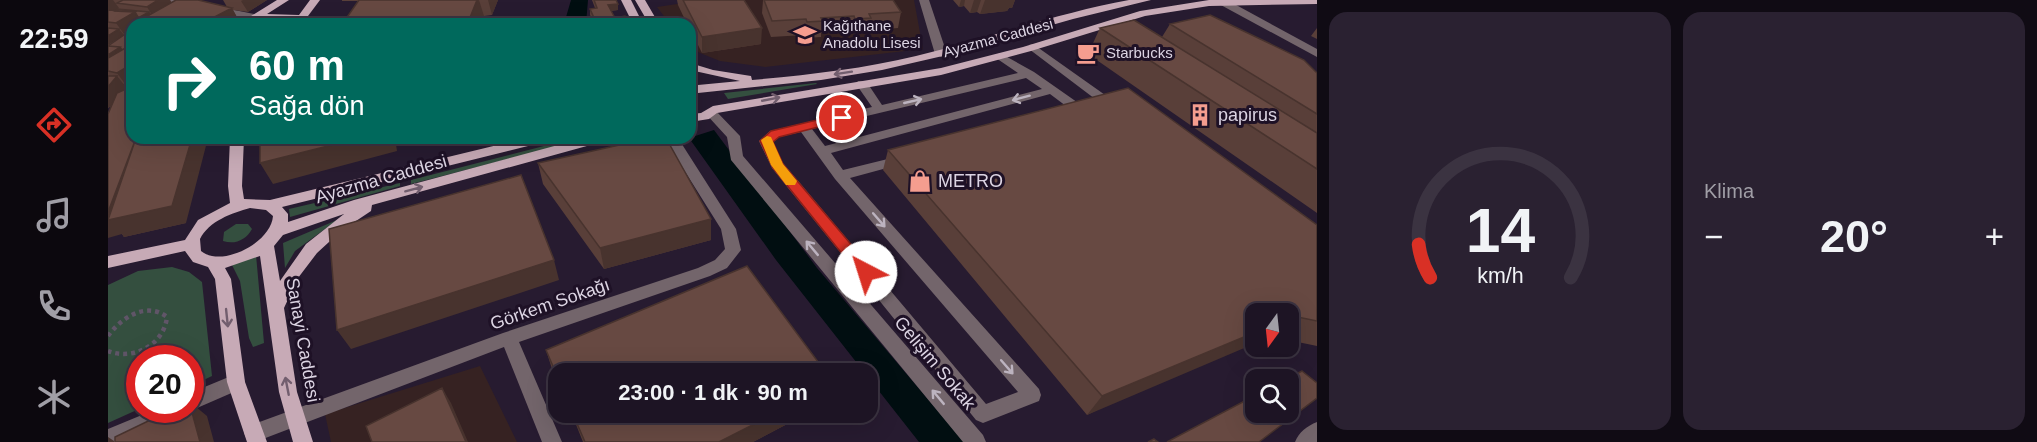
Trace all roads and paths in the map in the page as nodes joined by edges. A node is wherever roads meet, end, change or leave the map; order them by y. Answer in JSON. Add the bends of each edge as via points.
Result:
{"nodes":[{"id":1,"x":171,"y":0,"type":"edge"},
{"id":2,"x":284,"y":0,"type":"edge"},
{"id":3,"x":315,"y":0,"type":"edge"},
{"id":4,"x":641,"y":0,"type":"edge"},
{"id":5,"x":924,"y":0,"type":"edge"},
{"id":6,"x":1144,"y":0,"type":"edge"},
{"id":7,"x":626,"y":1,"type":"edge"},
{"id":8,"x":1317,"y":1,"type":"edge"},
{"id":9,"x":1222,"y":2,"type":"junction"},
{"id":10,"x":195,"y":3,"type":"edge"},
{"id":11,"x":170,"y":13,"type":"edge"},
{"id":12,"x":254,"y":17,"type":"junction"},
{"id":13,"x":265,"y":18,"type":"edge"},
{"id":14,"x":301,"y":18,"type":"edge"},
{"id":15,"x":635,"y":18,"type":"edge"},
{"id":16,"x":651,"y":18,"type":"edge"},
{"id":17,"x":1060,"y":20,"type":"junction"},
{"id":18,"x":126,"y":38,"type":"edge"},
{"id":19,"x":1032,"y":47,"type":"junction"},
{"id":20,"x":108,"y":49,"type":"edge"},
{"id":21,"x":941,"y":54,"type":"junction"},
{"id":22,"x":1317,"y":54,"type":"edge"},
{"id":23,"x":1000,"y":56,"type":"junction"},
{"id":24,"x":958,"y":67,"type":"junction"},
{"id":25,"x":696,"y":68,"type":"edge"},
{"id":26,"x":1030,"y":74,"type":"junction"},
{"id":27,"x":770,"y":82,"type":"junction"},
{"id":28,"x":862,"y":84,"type":"junction"},
{"id":29,"x":696,"y":88,"type":"edge"},
{"id":30,"x":696,"y":89,"type":"edge"},
{"id":31,"x":1052,"y":90,"type":"junction"},
{"id":32,"x":1111,"y":105,"type":"edge"},
{"id":33,"x":879,"y":109,"type":"junction"},
{"id":34,"x":712,"y":111,"type":"junction"},
{"id":35,"x":696,"y":116,"type":"edge"},
{"id":36,"x":1057,"y":116,"type":"edge"},
{"id":37,"x":804,"y":127,"type":"junction"},
{"id":38,"x":237,"y":144,"type":"edge"},
{"id":39,"x":519,"y":144,"type":"edge"},
{"id":40,"x":578,"y":144,"type":"edge"},
{"id":41,"x":675,"y":144,"type":"edge"},
{"id":42,"x":822,"y":151,"type":"junction"},
{"id":43,"x":920,"y":154,"type":"edge"},
{"id":44,"x":840,"y":176,"type":"junction"},
{"id":45,"x":384,"y":197,"type":"junction"},
{"id":46,"x":270,"y":205,"type":"junction"},
{"id":47,"x":238,"y":206,"type":"junction"},
{"id":48,"x":278,"y":231,"type":"junction"},
{"id":49,"x":191,"y":244,"type":"junction"},
{"id":50,"x":266,"y":244,"type":"junction"},
{"id":51,"x":108,"y":262,"type":"edge"},
{"id":52,"x":213,"y":262,"type":"junction"},
{"id":53,"x":276,"y":307,"type":"junction"},
{"id":54,"x":109,"y":334,"type":"edge"},
{"id":55,"x":509,"y":338,"type":"junction"},
{"id":56,"x":108,"y":351,"type":"edge"},
{"id":57,"x":236,"y":382,"type":"junction"},
{"id":58,"x":204,"y":396,"type":"edge"},
{"id":59,"x":296,"y":417,"type":"junction"},
{"id":60,"x":144,"y":423,"type":"edge"},
{"id":61,"x":1317,"y":431,"type":"edge"},
{"id":62,"x":256,"y":437,"type":"edge"},
{"id":63,"x":108,"y":439,"type":"edge"},
{"id":64,"x":303,"y":442,"type":"edge"},
{"id":65,"x":552,"y":442,"type":"edge"},
{"id":66,"x":976,"y":442,"type":"edge"},
{"id":67,"x":1305,"y":442,"type":"edge"}],
"edges":[{"from":1,"to":10,"type":"street"},
{"from":2,"to":12,"type":"main road"},
{"from":3,"to":14,"type":"main road"},
{"from":4,"to":7,"type":"street"},
{"from":4,"to":16,"type":"main road"},
{"from":5,"to":21,"type":"street"},
{"from":6,"to":17,"type":"main road","name":"Ayazma Caddesi"},
{"from":7,"to":15,"type":"main road"},
{"from":8,"to":9,"type":"main road","name":"Ayazma Caddesi"},
{"from":9,"to":19,"type":"main road","name":"Ayazma Caddesi","via":[[1144,13]]},
{"from":9,"to":22,"type":"street"},
{"from":10,"to":11,"type":"street"},
{"from":10,"to":12,"type":"street"},
{"from":12,"to":13,"type":"main road"},
{"from":17,"to":19,"type":"main road","via":[[1054,29],[1026,39]]},
{"from":17,"to":21,"type":"main road","name":"Ayazma Caddesi"},
{"from":18,"to":20,"type":"street"},
{"from":19,"to":23,"type":"main road","name":"Ayazma Caddesi"},
{"from":19,"to":32,"type":"street"},
{"from":21,"to":24,"type":"main road"},
{"from":21,"to":27,"type":"main road","name":"Ayazma Caddesi","one_way":true,"via":[[877,68]]},
{"from":23,"to":24,"type":"main road","name":"Ayazma Caddesi"},
{"from":23,"to":26,"type":"street"},
{"from":24,"to":28,"type":"main road","name":"Ayazma Caddesi"},
{"from":25,"to":27,"type":"main road"},
{"from":26,"to":31,"type":"street"},
{"from":33,"to":26,"type":"street","one_way":true},
{"from":27,"to":29,"type":"main road","name":"Ayazma Caddesi"},
{"from":28,"to":33,"type":"street"},
{"from":34,"to":28,"type":"main road","name":"Ayazma Caddesi","one_way":true},
{"from":30,"to":34,"type":"main road","via":[[712,95],[716,105]]},
{"from":31,"to":36,"type":"street","via":[[1080,110]]},
{"from":31,"to":42,"type":"street","one_way":true},
{"from":33,"to":37,"type":"street"},
{"from":34,"to":35,"type":"main road","name":"Ayazma Caddesi"},
{"from":66,"to":34,"type":"street","name":"Gelişim Sokak","one_way":true,"via":[[736,157],[733,136]]},
{"from":37,"to":42,"type":"street"},
{"from":44,"to":37,"type":"street","one_way":true,"via":[[1032,395],[983,414],[777,165],[768,138]]},
{"from":38,"to":47,"type":"main road"},
{"from":39,"to":46,"type":"main road","name":"Ayazma Caddesi"},
{"from":45,"to":40,"type":"main road","name":"Ayazma Caddesi","one_way":true},
{"from":41,"to":55,"type":"street","name":"Görkem Sokağı","via":[[728,229],[733,250],[721,264],[704,272]]},
{"from":42,"to":44,"type":"street"},
{"from":43,"to":44,"type":"street"},
{"from":45,"to":48,"type":"main road","name":"Ayazma Caddesi"},
{"from":45,"to":53,"type":"main road","via":[[312,245],[285,284]]},
{"from":46,"to":47,"type":"main road","name":"Ayazma Caddesi"},
{"from":46,"to":48,"type":"main road","via":[[281,214]]},
{"from":47,"to":49,"type":"main road","via":[[206,222]]},
{"from":48,"to":50,"type":"main road"},
{"from":49,"to":51,"type":"main road"},
{"from":49,"to":52,"type":"main road","via":[[193,253],[201,260]]},
{"from":50,"to":52,"type":"main road","via":[[240,258]]},
{"from":50,"to":53,"type":"main road","name":"Sanayi Caddesi"},
{"from":52,"to":57,"type":"main road","one_way":true,"via":[[223,279]]},
{"from":59,"to":53,"type":"main road","name":"Sanayi Caddesi","one_way":true,"via":[[288,392]]},
{"from":54,"to":56,"type":"path","via":[[117,324],[137,313],[156,310],[167,317],[165,331],[150,345],[129,354]]},
{"from":55,"to":59,"type":"street","name":"Görkem Sokağı"},
{"from":55,"to":65,"type":"street"},
{"from":57,"to":58,"type":"street"},
{"from":57,"to":62,"type":"main road"},
{"from":59,"to":62,"type":"street","name":"Görkem Sokağı"},
{"from":59,"to":64,"type":"main road","name":"Sanayi Caddesi"},
{"from":60,"to":63,"type":"street"},
{"from":61,"to":67,"type":"street"}]}
